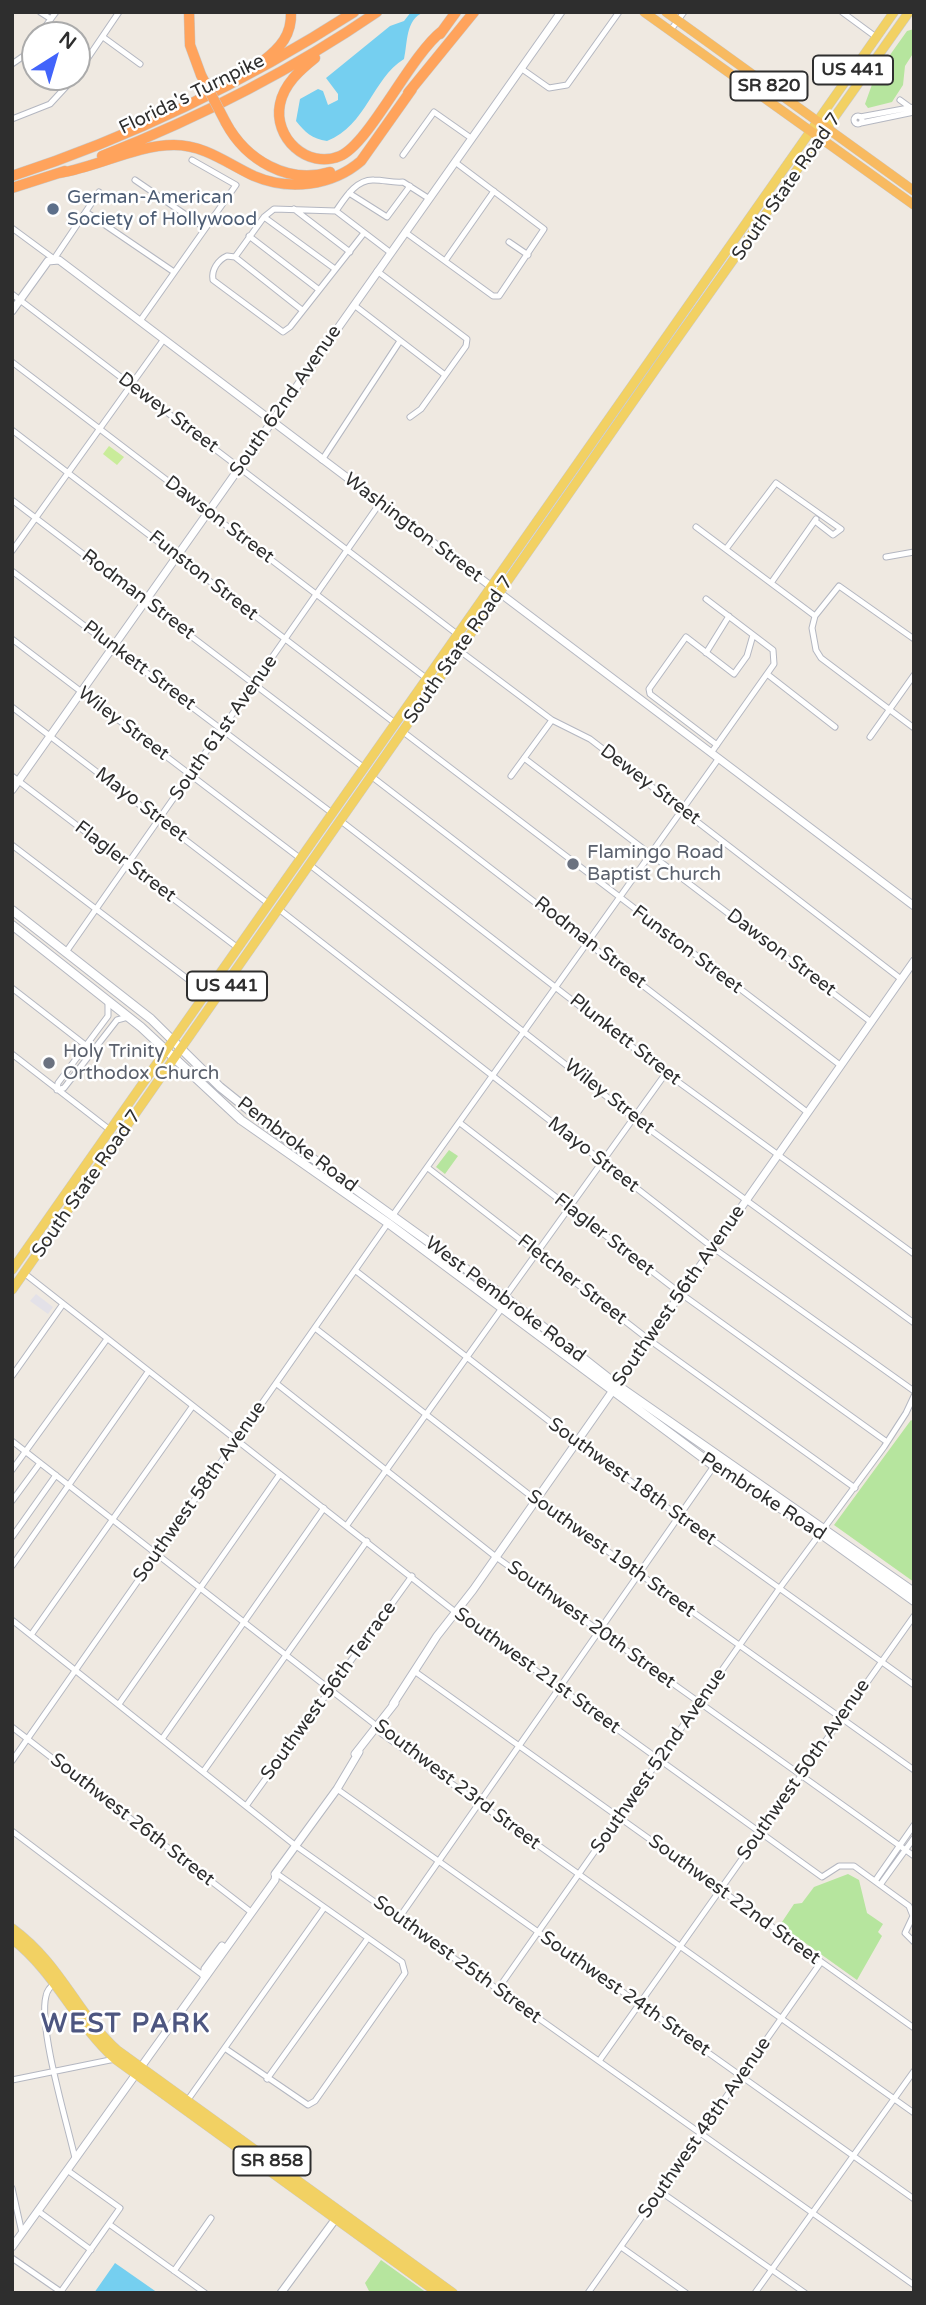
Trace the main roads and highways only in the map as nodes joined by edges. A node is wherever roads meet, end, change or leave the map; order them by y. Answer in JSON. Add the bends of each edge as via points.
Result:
{"nodes":[{"id":1,"x":191,"y":12,"type":"edge"},
{"id":2,"x":291,"y":12,"type":"edge"},
{"id":3,"x":354,"y":12,"type":"edge"},
{"id":4,"x":456,"y":12,"type":"edge"},
{"id":5,"x":474,"y":12,"type":"edge"},
{"id":6,"x":644,"y":12,"type":"edge"},
{"id":7,"x":666,"y":12,"type":"edge"},
{"id":8,"x":894,"y":12,"type":"edge"},
{"id":9,"x":373,"y":15,"type":"edge"},
{"id":10,"x":910,"y":17,"type":"edge"},
{"id":11,"x":442,"y":31,"type":"junction"},
{"id":12,"x":237,"y":80,"type":"junction"},
{"id":13,"x":412,"y":89,"type":"junction"},
{"id":14,"x":818,"y":121,"type":"junction"},
{"id":15,"x":228,"y":122,"type":"junction"},
{"id":16,"x":828,"y":129,"type":"junction"},
{"id":17,"x":810,"y":132,"type":"junction"},
{"id":18,"x":821,"y":139,"type":"junction"},
{"id":19,"x":59,"y":173,"type":"junction"},
{"id":20,"x":12,"y":176,"type":"edge"},
{"id":21,"x":12,"y":188,"type":"edge"},
{"id":22,"x":914,"y":191,"type":"edge"},
{"id":23,"x":914,"y":205,"type":"edge"},
{"id":24,"x":580,"y":458,"type":"junction"},
{"id":25,"x":579,"y":478,"type":"junction"},
{"id":26,"x":404,"y":709,"type":"junction"},
{"id":27,"x":395,"y":723,"type":"junction"},
{"id":28,"x":402,"y":731,"type":"junction"},
{"id":29,"x":394,"y":741,"type":"junction"},
{"id":30,"x":310,"y":847,"type":"junction"},
{"id":31,"x":301,"y":859,"type":"junction"},
{"id":32,"x":310,"y":865,"type":"junction"},
{"id":33,"x":302,"y":877,"type":"junction"},
{"id":34,"x":12,"y":910,"type":"edge"},
{"id":35,"x":12,"y":924,"type":"edge"},
{"id":36,"x":66,"y":952,"type":"junction"},
{"id":37,"x":173,"y":1040,"type":"junction"},
{"id":38,"x":182,"y":1049,"type":"junction"},
{"id":39,"x":166,"y":1051,"type":"junction"},
{"id":40,"x":175,"y":1060,"type":"junction"},
{"id":41,"x":67,"y":1192,"type":"junction"},
{"id":42,"x":64,"y":1217,"type":"junction"},
{"id":43,"x":391,"y":1219,"type":"junction"},
{"id":44,"x":24,"y":1253,"type":"junction"},
{"id":45,"x":12,"y":1270,"type":"edge"},
{"id":46,"x":24,"y":1273,"type":"junction"},
{"id":47,"x":460,"y":1276,"type":"junction"},
{"id":48,"x":12,"y":1290,"type":"edge"},
{"id":49,"x":505,"y":1297,"type":"junction"},
{"id":50,"x":502,"y":1307,"type":"junction"},
{"id":51,"x":541,"y":1326,"type":"junction"},
{"id":52,"x":615,"y":1388,"type":"junction"},
{"id":53,"x":675,"y":1437,"type":"junction"},
{"id":54,"x":708,"y":1448,"type":"junction"},
{"id":55,"x":714,"y":1466,"type":"junction"},
{"id":56,"x":752,"y":1480,"type":"junction"},
{"id":57,"x":824,"y":1531,"type":"junction"},
{"id":58,"x":882,"y":1578,"type":"junction"},
{"id":59,"x":914,"y":1593,"type":"edge"},
{"id":60,"x":914,"y":1601,"type":"edge"},
{"id":61,"x":12,"y":1928,"type":"edge"},
{"id":62,"x":12,"y":1936,"type":"edge"},
{"id":63,"x":45,"y":1956,"type":"junction"},
{"id":64,"x":55,"y":1983,"type":"junction"},
{"id":65,"x":71,"y":1991,"type":"junction"},
{"id":66,"x":138,"y":2070,"type":"junction"},
{"id":67,"x":339,"y":2215,"type":"junction"},
{"id":68,"x":402,"y":2256,"type":"junction"},
{"id":69,"x":409,"y":2273,"type":"junction"},
{"id":70,"x":438,"y":2293,"type":"edge"},
{"id":71,"x":453,"y":2293,"type":"edge"}],
"edges":[{"from":1,"to":15,"type":"highway","bridge":true,"via":[[204,74]]},
{"from":2,"to":12,"type":"highway","via":[[289,33],[282,45]]},
{"from":3,"to":12,"type":"highway","name":"Florida's Turnpike"},
{"from":4,"to":11,"type":"highway"},
{"from":5,"to":13,"type":"highway"},
{"from":6,"to":17,"type":"highway","number":"SR 820"},
{"from":7,"to":14,"type":"highway","number":"SR 820"},
{"from":8,"to":14,"type":"main road","name":"South State Road 7","number":"US 441"},
{"from":9,"to":11,"type":"highway","via":[[299,71],[284,92],[281,129],[305,155],[329,159],[351,150]]},
{"from":9,"to":19,"type":"highway","name":"Florida's Turnpike","via":[[233,98]]},
{"from":10,"to":16,"type":"main road","name":"South State Road 7","number":"US 441"},
{"from":11,"to":15,"type":"highway","via":[[355,153],[337,166],[309,170],[279,165],[245,144]]},
{"from":12,"to":20,"type":"highway","name":"Florida's Turnpike","via":[[171,112]]},
{"from":13,"to":15,"type":"highway","via":[[359,157],[323,174],[289,173],[267,165],[238,143]]},
{"from":13,"to":19,"type":"highway","via":[[361,162],[317,183],[267,181],[214,154],[178,145],[147,148]]},
{"from":14,"to":16,"type":"highway","number":"SR 820"},
{"from":14,"to":17,"type":"main road","name":"South State Road 7","number":"US 441"},
{"from":16,"to":18,"type":"main road","name":"South State Road 7","number":"US 441"},
{"from":16,"to":22,"type":"highway","number":"SR 820"},
{"from":17,"to":18,"type":"highway","number":"SR 820"},
{"from":17,"to":24,"type":"main road","name":"South State Road 7","number":"US 441"},
{"from":18,"to":23,"type":"highway","number":"SR 820"},
{"from":18,"to":25,"type":"main road","name":"South State Road 7","number":"US 441"},
{"from":19,"to":21,"type":"highway","name":"Florida's Turnpike"},
{"from":24,"to":25,"type":"main road"},
{"from":24,"to":26,"type":"main road","name":"South State Road 7","number":"US 441"},
{"from":25,"to":28,"type":"main road","name":"South State Road 7","number":"US 441"},
{"from":26,"to":27,"type":"main road","name":"South State Road 7","number":"US 441"},
{"from":26,"to":28,"type":"main road"},
{"from":27,"to":29,"type":"main road"},
{"from":27,"to":30,"type":"main road","name":"South State Road 7","number":"US 441"},
{"from":28,"to":29,"type":"main road","name":"South State Road 7","number":"US 441"},
{"from":29,"to":32,"type":"main road","name":"South State Road 7","number":"US 441"},
{"from":30,"to":31,"type":"main road","name":"South State Road 7","number":"US 441"},
{"from":30,"to":32,"type":"main road"},
{"from":31,"to":33,"type":"main road"},
{"from":31,"to":37,"type":"main road","name":"South State Road 7","number":"US 441"},
{"from":32,"to":33,"type":"main road","name":"South State Road 7","number":"US 441"},
{"from":33,"to":38,"type":"main road","name":"South State Road 7","number":"US 441"},
{"from":34,"to":36,"type":"main road","name":"Pembroke Road"},
{"from":35,"to":36,"type":"main road","via":[[53,953]]},
{"from":35,"to":39,"type":"main road","name":"Pembroke Road"},
{"from":36,"to":37,"type":"main road","name":"Pembroke Road"},
{"from":37,"to":38,"type":"main road","name":"Pembroke Road"},
{"from":37,"to":39,"type":"main road","name":"South State Road 7","number":"US 441"},
{"from":38,"to":40,"type":"main road","name":"South State Road 7","number":"US 441"},
{"from":38,"to":43,"type":"main road","name":"Pembroke Road","via":[[241,1104]]},
{"from":39,"to":40,"type":"main road","name":"Pembroke Road"},
{"from":39,"to":41,"type":"main road","name":"South State Road 7","number":"US 441"},
{"from":40,"to":42,"type":"main road","name":"South State Road 7","number":"US 441"},
{"from":40,"to":43,"type":"main road","name":"Pembroke Road","via":[[241,1120],[345,1193]]},
{"from":41,"to":42,"type":"main road"},
{"from":41,"to":44,"type":"main road","name":"South State Road 7","number":"US 441"},
{"from":42,"to":46,"type":"main road","name":"South State Road 7","number":"US 441"},
{"from":43,"to":47,"type":"main road","name":"West Pembroke Road"},
{"from":43,"to":49,"type":"main road","name":"West Pembroke Road"},
{"from":44,"to":45,"type":"main road","name":"South State Road 7","number":"US 441"},
{"from":44,"to":46,"type":"main road"},
{"from":45,"to":48,"type":"main road"},
{"from":46,"to":48,"type":"main road","name":"South State Road 7","number":"US 441"},
{"from":47,"to":49,"type":"main road"},
{"from":47,"to":50,"type":"main road","name":"West Pembroke Road"},
{"from":49,"to":51,"type":"main road","name":"West Pembroke Road"},
{"from":50,"to":51,"type":"main road"},
{"from":50,"to":52,"type":"main road","name":"West Pembroke Road"},
{"from":51,"to":52,"type":"main road","name":"West Pembroke Road"},
{"from":52,"to":53,"type":"main road","name":"Pembroke Road"},
{"from":52,"to":54,"type":"main road","name":"Pembroke Road"},
{"from":53,"to":54,"type":"main road","via":[[703,1451]]},
{"from":53,"to":55,"type":"main road","name":"Pembroke Road"},
{"from":54,"to":56,"type":"main road","name":"Pembroke Road"},
{"from":55,"to":56,"type":"main road","via":[[722,1465]]},
{"from":55,"to":57,"type":"main road","name":"Pembroke Road"},
{"from":56,"to":57,"type":"main road","name":"Pembroke Road"},
{"from":57,"to":58,"type":"main road","name":"Pembroke Road"},
{"from":57,"to":59,"type":"main road","name":"Pembroke Road"},
{"from":58,"to":59,"type":"main road"},
{"from":58,"to":60,"type":"main road","name":"Pembroke Road"},
{"from":61,"to":63,"type":"main road","number":"SR 858"},
{"from":62,"to":63,"type":"main road","via":[[37,1956]]},
{"from":62,"to":64,"type":"main road","number":"SR 858"},
{"from":63,"to":65,"type":"main road","number":"SR 858"},
{"from":64,"to":65,"type":"main road"},
{"from":64,"to":66,"type":"main road","number":"SR 858","via":[[86,2029],[116,2059]]},
{"from":65,"to":66,"type":"main road","number":"SR 858","via":[[105,2039]]},
{"from":66,"to":67,"type":"main road","number":"SR 858"},
{"from":66,"to":67,"type":"main road","number":"SR 858","via":[[187,2101]]},
{"from":67,"to":68,"type":"main road","number":"SR 858"},
{"from":67,"to":69,"type":"main road","number":"SR 858"},
{"from":68,"to":69,"type":"main road"},
{"from":68,"to":71,"type":"main road","number":"SR 858"},
{"from":69,"to":70,"type":"main road","number":"SR 858"}]}
